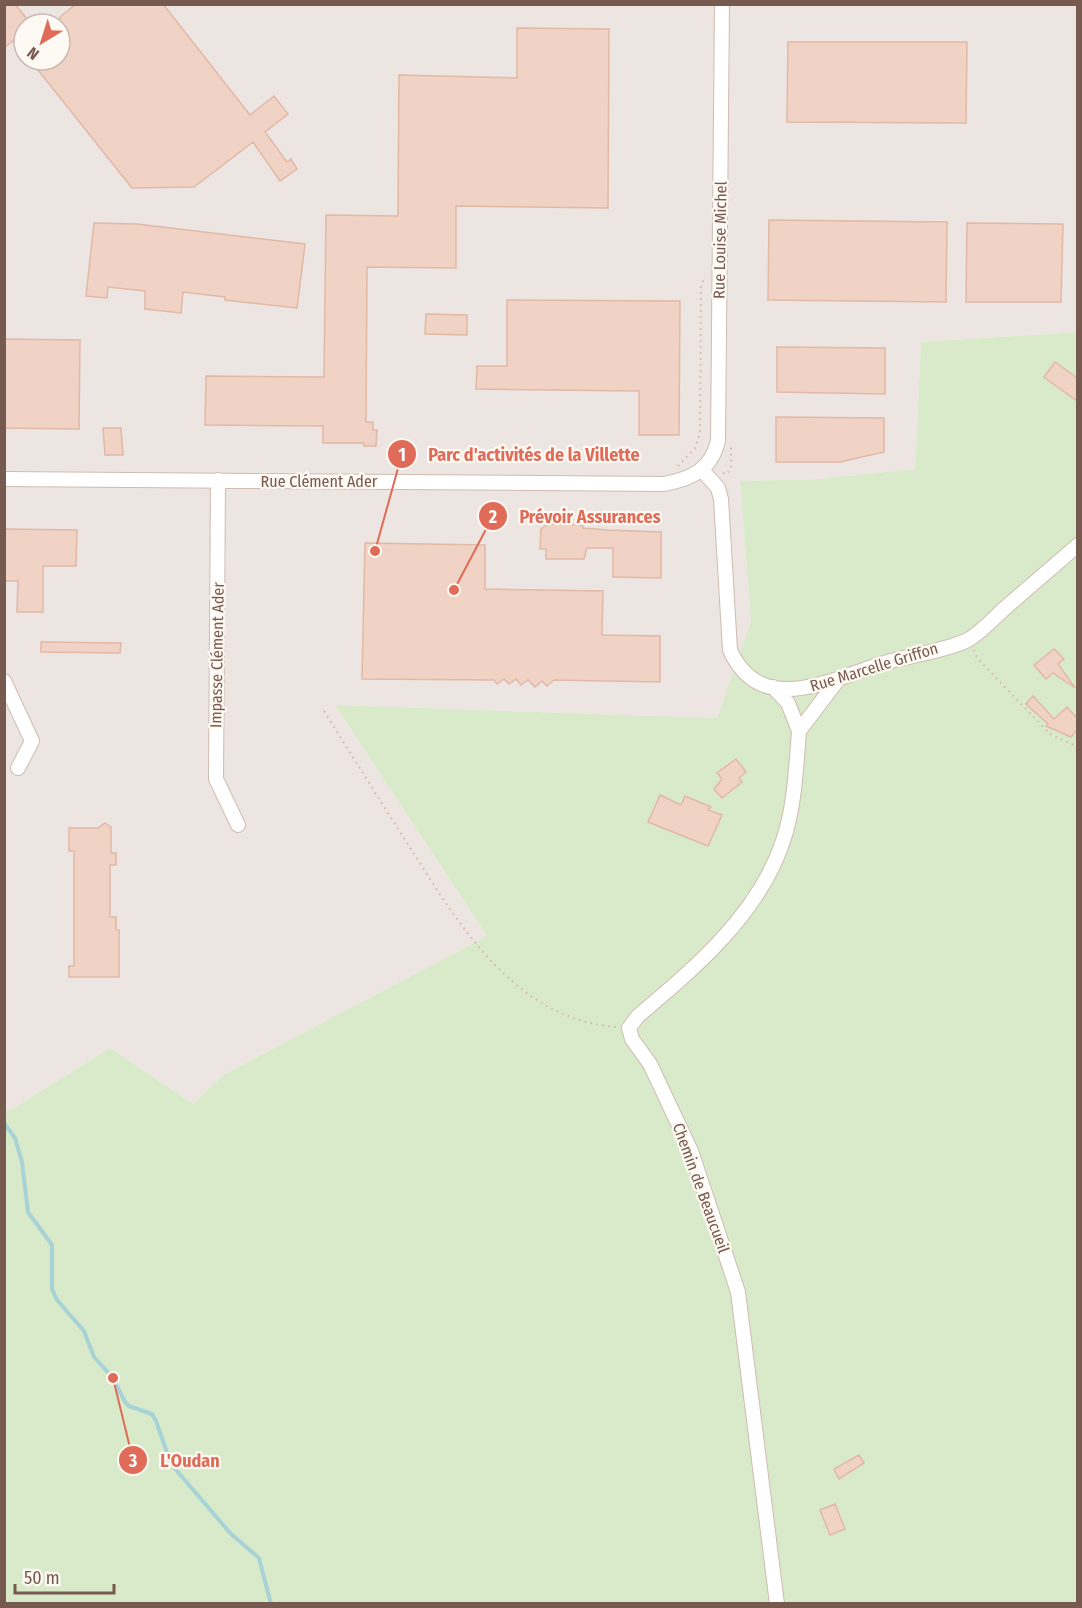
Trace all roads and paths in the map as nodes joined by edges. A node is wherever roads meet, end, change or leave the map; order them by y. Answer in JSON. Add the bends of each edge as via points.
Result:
{"nodes":[{"id":1,"x":722,"y":4,"type":"edge"},
{"id":2,"x":720,"y":265,"type":"junction"},
{"id":3,"x":731,"y":446,"type":"dead end"},
{"id":4,"x":672,"y":469,"type":"dead end"},
{"id":5,"x":704,"y":469,"type":"junction"},
{"id":6,"x":4,"y":479,"type":"edge"},
{"id":7,"x":218,"y":480,"type":"junction"},
{"id":8,"x":1077,"y":545,"type":"edge"},
{"id":9,"x":969,"y":640,"type":"junction"},
{"id":10,"x":4,"y":681,"type":"edge"},
{"id":11,"x":837,"y":681,"type":"junction"},
{"id":12,"x":773,"y":687,"type":"junction"},
{"id":13,"x":324,"y":711,"type":"dead end"},
{"id":14,"x":799,"y":731,"type":"junction"},
{"id":15,"x":1077,"y":747,"type":"edge"},
{"id":16,"x":18,"y":768,"type":"dead end"},
{"id":17,"x":238,"y":825,"type":"dead end"},
{"id":18,"x":629,"y":1028,"type":"junction"},
{"id":19,"x":777,"y":1604,"type":"edge"}],
"edges":[{"from":1,"to":2,"type":"street","name":"Rue Louise Michel"},
{"from":2,"to":4,"type":"path","via":[[705,276],[701,287],[700,432],[696,447]]},
{"from":2,"to":5,"type":"street","name":"Rue Louise Michel","via":[[718,441]]},
{"from":3,"to":5,"type":"path","via":[[731,468],[727,474]]},
{"from":5,"to":7,"type":"street","name":"Rue Clément Ader","via":[[694,476],[664,484]]},
{"from":5,"to":12,"type":"street","name":"Rue Marcelle Griffon","via":[[722,499],[730,650],[738,667]]},
{"from":6,"to":7,"type":"street","name":"Rue Clément Ader"},
{"from":7,"to":17,"type":"street","name":"Impasse Clément Ader","via":[[216,779]]},
{"from":8,"to":9,"type":"street","name":"Rue Marcelle Griffon"},
{"from":9,"to":11,"type":"street","name":"Rue Marcelle Griffon","via":[[862,669]]},
{"from":9,"to":15,"type":"path","via":[[977,658],[1050,734]]},
{"from":10,"to":16,"type":"street","via":[[32,741]]},
{"from":11,"to":12,"type":"street","name":"Rue Marcelle Griffon","via":[[792,690]]},
{"from":11,"to":14,"type":"street"},
{"from":12,"to":14,"type":"street","via":[[788,703]]},
{"from":13,"to":18,"type":"path","via":[[451,913],[491,962],[533,998],[567,1018]]},
{"from":14,"to":18,"type":"street","via":[[784,839],[755,896],[712,949]]},
{"from":18,"to":19,"type":"street","name":"Chemin de Beaucueil","via":[[691,1151],[738,1292]]}]}
